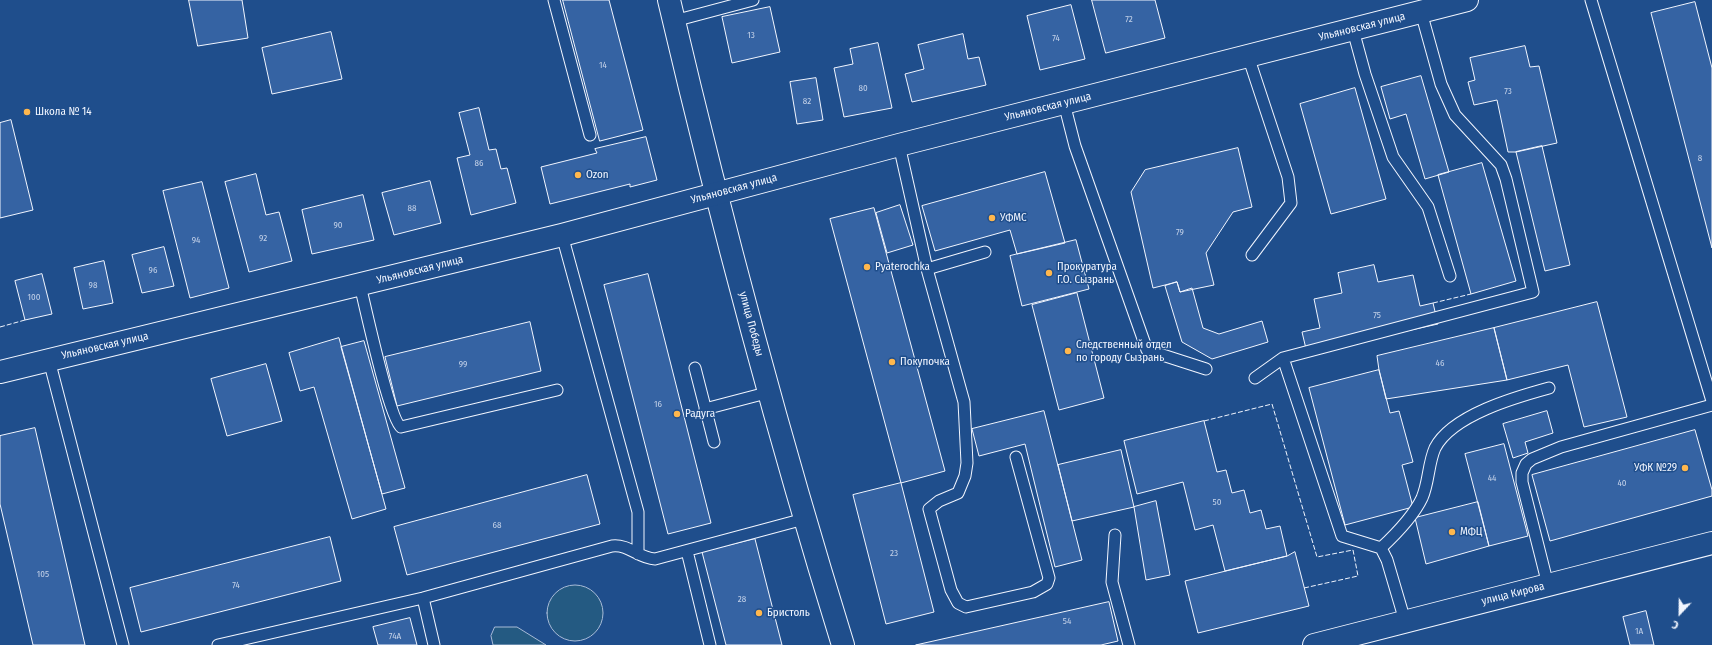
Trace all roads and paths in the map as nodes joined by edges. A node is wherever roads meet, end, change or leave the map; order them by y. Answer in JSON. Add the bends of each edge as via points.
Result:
{"nodes":[{"id":1,"x":554,"y":0,"type":"edge"},
{"id":2,"x":669,"y":0,"type":"edge"},
{"id":3,"x":753,"y":0,"type":"edge"},
{"id":4,"x":1467,"y":0,"type":"edge"},
{"id":5,"x":1591,"y":0,"type":"edge"},
{"id":6,"x":1421,"y":12,"type":"junction"},
{"id":7,"x":674,"y":21,"type":"junction"},
{"id":8,"x":1353,"y":30,"type":"junction"},
{"id":9,"x":1248,"y":56,"type":"junction"},
{"id":10,"x":1064,"y":104,"type":"junction"},
{"id":11,"x":590,"y":136,"type":"dead end"},
{"id":12,"x":900,"y":145,"type":"junction"},
{"id":13,"x":715,"y":195,"type":"junction"},
{"id":14,"x":562,"y":235,"type":"junction"},
{"id":15,"x":986,"y":252,"type":"dead end"},
{"id":16,"x":1252,"y":255,"type":"dead end"},
{"id":17,"x":927,"y":269,"type":"junction"},
{"id":18,"x":1450,"y":276,"type":"dead end"},
{"id":19,"x":360,"y":285,"type":"junction"},
{"id":20,"x":1283,"y":358,"type":"junction"},
{"id":21,"x":49,"y":360,"type":"junction"},
{"id":22,"x":695,"y":368,"type":"dead end"},
{"id":23,"x":1206,"y":369,"type":"dead end"},
{"id":24,"x":0,"y":372,"type":"edge"},
{"id":25,"x":1255,"y":378,"type":"dead end"},
{"id":26,"x":1549,"y":388,"type":"dead end"},
{"id":27,"x":557,"y":390,"type":"dead end"},
{"id":28,"x":770,"y":392,"type":"junction"},
{"id":29,"x":1712,"y":401,"type":"edge"},
{"id":30,"x":1712,"y":405,"type":"edge"},
{"id":31,"x":706,"y":409,"type":"junction"},
{"id":32,"x":714,"y":442,"type":"dead end"},
{"id":33,"x":1016,"y":457,"type":"dead end"},
{"id":34,"x":804,"y":518,"type":"junction"},
{"id":35,"x":1115,"y":535,"type":"dead end"},
{"id":36,"x":1712,"y":543,"type":"edge"},
{"id":37,"x":1381,"y":548,"type":"junction"},
{"id":38,"x":687,"y":551,"type":"junction"},
{"id":39,"x":638,"y":554,"type":"junction"},
{"id":40,"x":1548,"y":586,"type":"junction"},
{"id":41,"x":423,"y":598,"type":"junction"},
{"id":42,"x":1405,"y":621,"type":"junction"},
{"id":43,"x":123,"y":645,"type":"edge"},
{"id":44,"x":218,"y":645,"type":"edge"},
{"id":45,"x":434,"y":645,"type":"edge"},
{"id":46,"x":710,"y":645,"type":"edge"},
{"id":47,"x":844,"y":645,"type":"edge"},
{"id":48,"x":1129,"y":645,"type":"edge"},
{"id":49,"x":1314,"y":645,"type":"edge"}],
"edges":[{"from":1,"to":11,"type":"lane"},
{"from":2,"to":7,"type":"main road","name":"улица Победы"},
{"from":3,"to":7,"type":"lane"},
{"from":4,"to":6,"type":"main road","name":"Ульяновская улица"},
{"from":5,"to":29,"type":"lane"},
{"from":6,"to":8,"type":"main road","name":"Ульяновская улица"},
{"from":6,"to":20,"type":"lane","via":[[1441,84],[1455,115],[1501,165],[1533,292]]},
{"from":7,"to":13,"type":"main road","name":"улица Победы"},
{"from":8,"to":9,"type":"main road","name":"Ульяновская улица"},
{"from":8,"to":18,"type":"lane","via":[[1393,157],[1428,207]]},
{"from":9,"to":10,"type":"main road","name":"Ульяновская улица"},
{"from":9,"to":16,"type":"lane","via":[[1288,177],[1291,203]]},
{"from":10,"to":12,"type":"main road","name":"Ульяновская улица"},
{"from":10,"to":23,"type":"lane","via":[[1074,146],[1147,350]]},
{"from":12,"to":13,"type":"main road","name":"Ульяновская улица"},
{"from":12,"to":17,"type":"lane"},
{"from":13,"to":14,"type":"main road","name":"Ульяновская улица"},
{"from":13,"to":28,"type":"main road","name":"улица Победы"},
{"from":14,"to":19,"type":"main road","name":"Ульяновская улица"},
{"from":14,"to":39,"type":"lane","via":[[638,512]]},
{"from":15,"to":17,"type":"lane"},
{"from":17,"to":33,"type":"lane","via":[[964,402],[967,463],[958,493],[939,501],[930,509],[951,590],[958,603],[966,607],[1033,592],[1048,584],[1049,578]]},
{"from":19,"to":21,"type":"main road","name":"Ульяновская улица"},
{"from":19,"to":27,"type":"lane","via":[[397,425],[401,427]]},
{"from":20,"to":25,"type":"lane"},
{"from":20,"to":37,"type":"lane","via":[[1342,536]]},
{"from":21,"to":24,"type":"main road","name":"Ульяновская улица"},
{"from":21,"to":43,"type":"lane"},
{"from":22,"to":31,"type":"lane"},
{"from":26,"to":37,"type":"lane","via":[[1502,401],[1448,432],[1436,447],[1429,463],[1422,498],[1406,521]]},
{"from":28,"to":31,"type":"lane"},
{"from":28,"to":34,"type":"main road","name":"улица Победы"},
{"from":30,"to":40,"type":"lane","via":[[1561,447],[1532,458],[1526,464],[1522,482]]},
{"from":31,"to":32,"type":"lane"},
{"from":34,"to":38,"type":"lane"},
{"from":34,"to":47,"type":"main road","name":"улица Победы"},
{"from":35,"to":48,"type":"lane","via":[[1112,582]]},
{"from":36,"to":40,"type":"main road","name":"улица Кирова"},
{"from":37,"to":42,"type":"lane"},
{"from":38,"to":39,"type":"lane","via":[[655,559]]},
{"from":38,"to":46,"type":"lane"},
{"from":39,"to":41,"type":"lane","via":[[620,545],[612,546]]},
{"from":40,"to":42,"type":"main road","name":"улица Кирова"},
{"from":41,"to":44,"type":"lane"},
{"from":41,"to":45,"type":"lane"},
{"from":42,"to":49,"type":"main road","name":"улица Кирова"}]}
